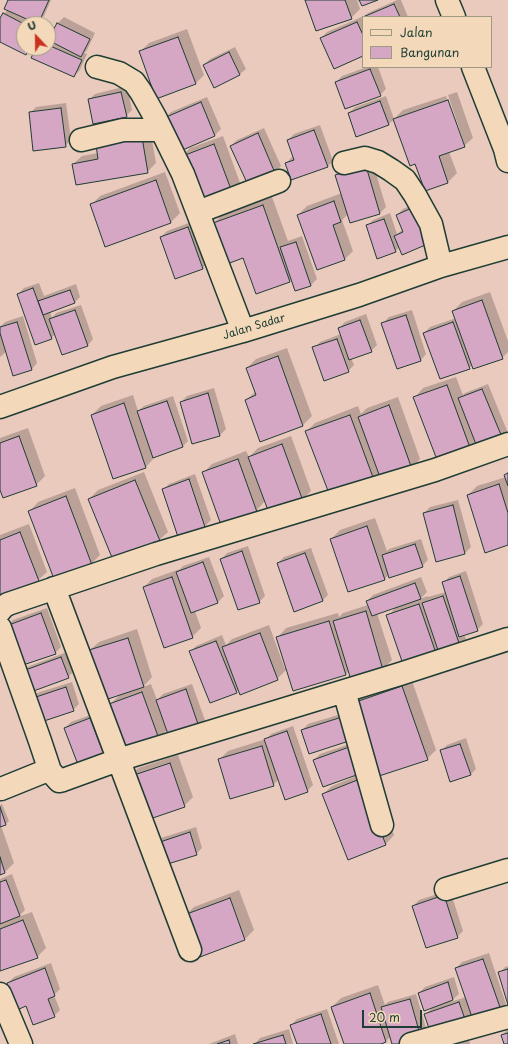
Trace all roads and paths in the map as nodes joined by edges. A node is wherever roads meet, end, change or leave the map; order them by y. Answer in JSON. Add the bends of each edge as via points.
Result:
{"nodes":[{"id":1,"x":447,"y":0,"type":"edge"},
{"id":2,"x":454,"y":16,"type":"edge"},
{"id":3,"x":97,"y":67,"type":"dead end"},
{"id":4,"x":473,"y":68,"type":"edge"},
{"id":5,"x":161,"y":130,"type":"junction"},
{"id":6,"x":81,"y":140,"type":"dead end"},
{"id":7,"x":508,"y":161,"type":"edge"},
{"id":8,"x":344,"y":163,"type":"dead end"},
{"id":9,"x":279,"y":181,"type":"dead end"},
{"id":10,"x":198,"y":212,"type":"junction"},
{"id":11,"x":508,"y":247,"type":"edge"},
{"id":12,"x":441,"y":266,"type":"junction"},
{"id":13,"x":243,"y":331,"type":"junction"},
{"id":14,"x":0,"y":407,"type":"edge"},
{"id":15,"x":508,"y":444,"type":"edge"},
{"id":16,"x":54,"y":588,"type":"junction"},
{"id":17,"x":0,"y":611,"type":"edge"},
{"id":18,"x":0,"y":628,"type":"edge"},
{"id":19,"x":508,"y":638,"type":"edge"},
{"id":20,"x":344,"y":691,"type":"junction"},
{"id":21,"x":118,"y":760,"type":"junction"},
{"id":22,"x":50,"y":771,"type":"junction"},
{"id":23,"x":1,"y":789,"type":"dead end"},
{"id":24,"x":382,"y":825,"type":"dead end"},
{"id":25,"x":508,"y":870,"type":"edge"},
{"id":26,"x":446,"y":889,"type":"dead end"},
{"id":27,"x":190,"y":950,"type":"dead end"},
{"id":28,"x":0,"y":994,"type":"edge"},
{"id":29,"x":508,"y":1017,"type":"edge"},
{"id":30,"x":21,"y":1044,"type":"edge"},
{"id":31,"x":411,"y":1044,"type":"edge"}],
"edges":[{"from":1,"to":2,"type":"street"},
{"from":3,"to":5,"type":"street","via":[[119,73],[134,82],[156,117]]},
{"from":4,"to":7,"type":"street"},
{"from":5,"to":6,"type":"street","via":[[123,130]]},
{"from":5,"to":10,"type":"street"},
{"from":8,"to":12,"type":"street","via":[[365,158],[378,162],[405,180],[431,224]]},
{"from":9,"to":10,"type":"street"},
{"from":10,"to":13,"type":"street"},
{"from":11,"to":12,"type":"street","name":"Jalan Sadar"},
{"from":12,"to":13,"type":"street","name":"Jalan Sadar"},
{"from":13,"to":14,"type":"street","name":"Jalan Sadar","via":[[113,367]]},
{"from":15,"to":16,"type":"street","via":[[435,470],[156,554]]},
{"from":16,"to":17,"type":"street","via":[[8,604]]},
{"from":16,"to":21,"type":"street"},
{"from":18,"to":22,"type":"street"},
{"from":19,"to":20,"type":"street"},
{"from":20,"to":21,"type":"street"},
{"from":20,"to":24,"type":"street"},
{"from":21,"to":22,"type":"street","via":[[59,781]]},
{"from":21,"to":27,"type":"street"},
{"from":22,"to":23,"type":"street"},
{"from":25,"to":26,"type":"street"},
{"from":28,"to":30,"type":"street"},
{"from":29,"to":31,"type":"street"}]}
